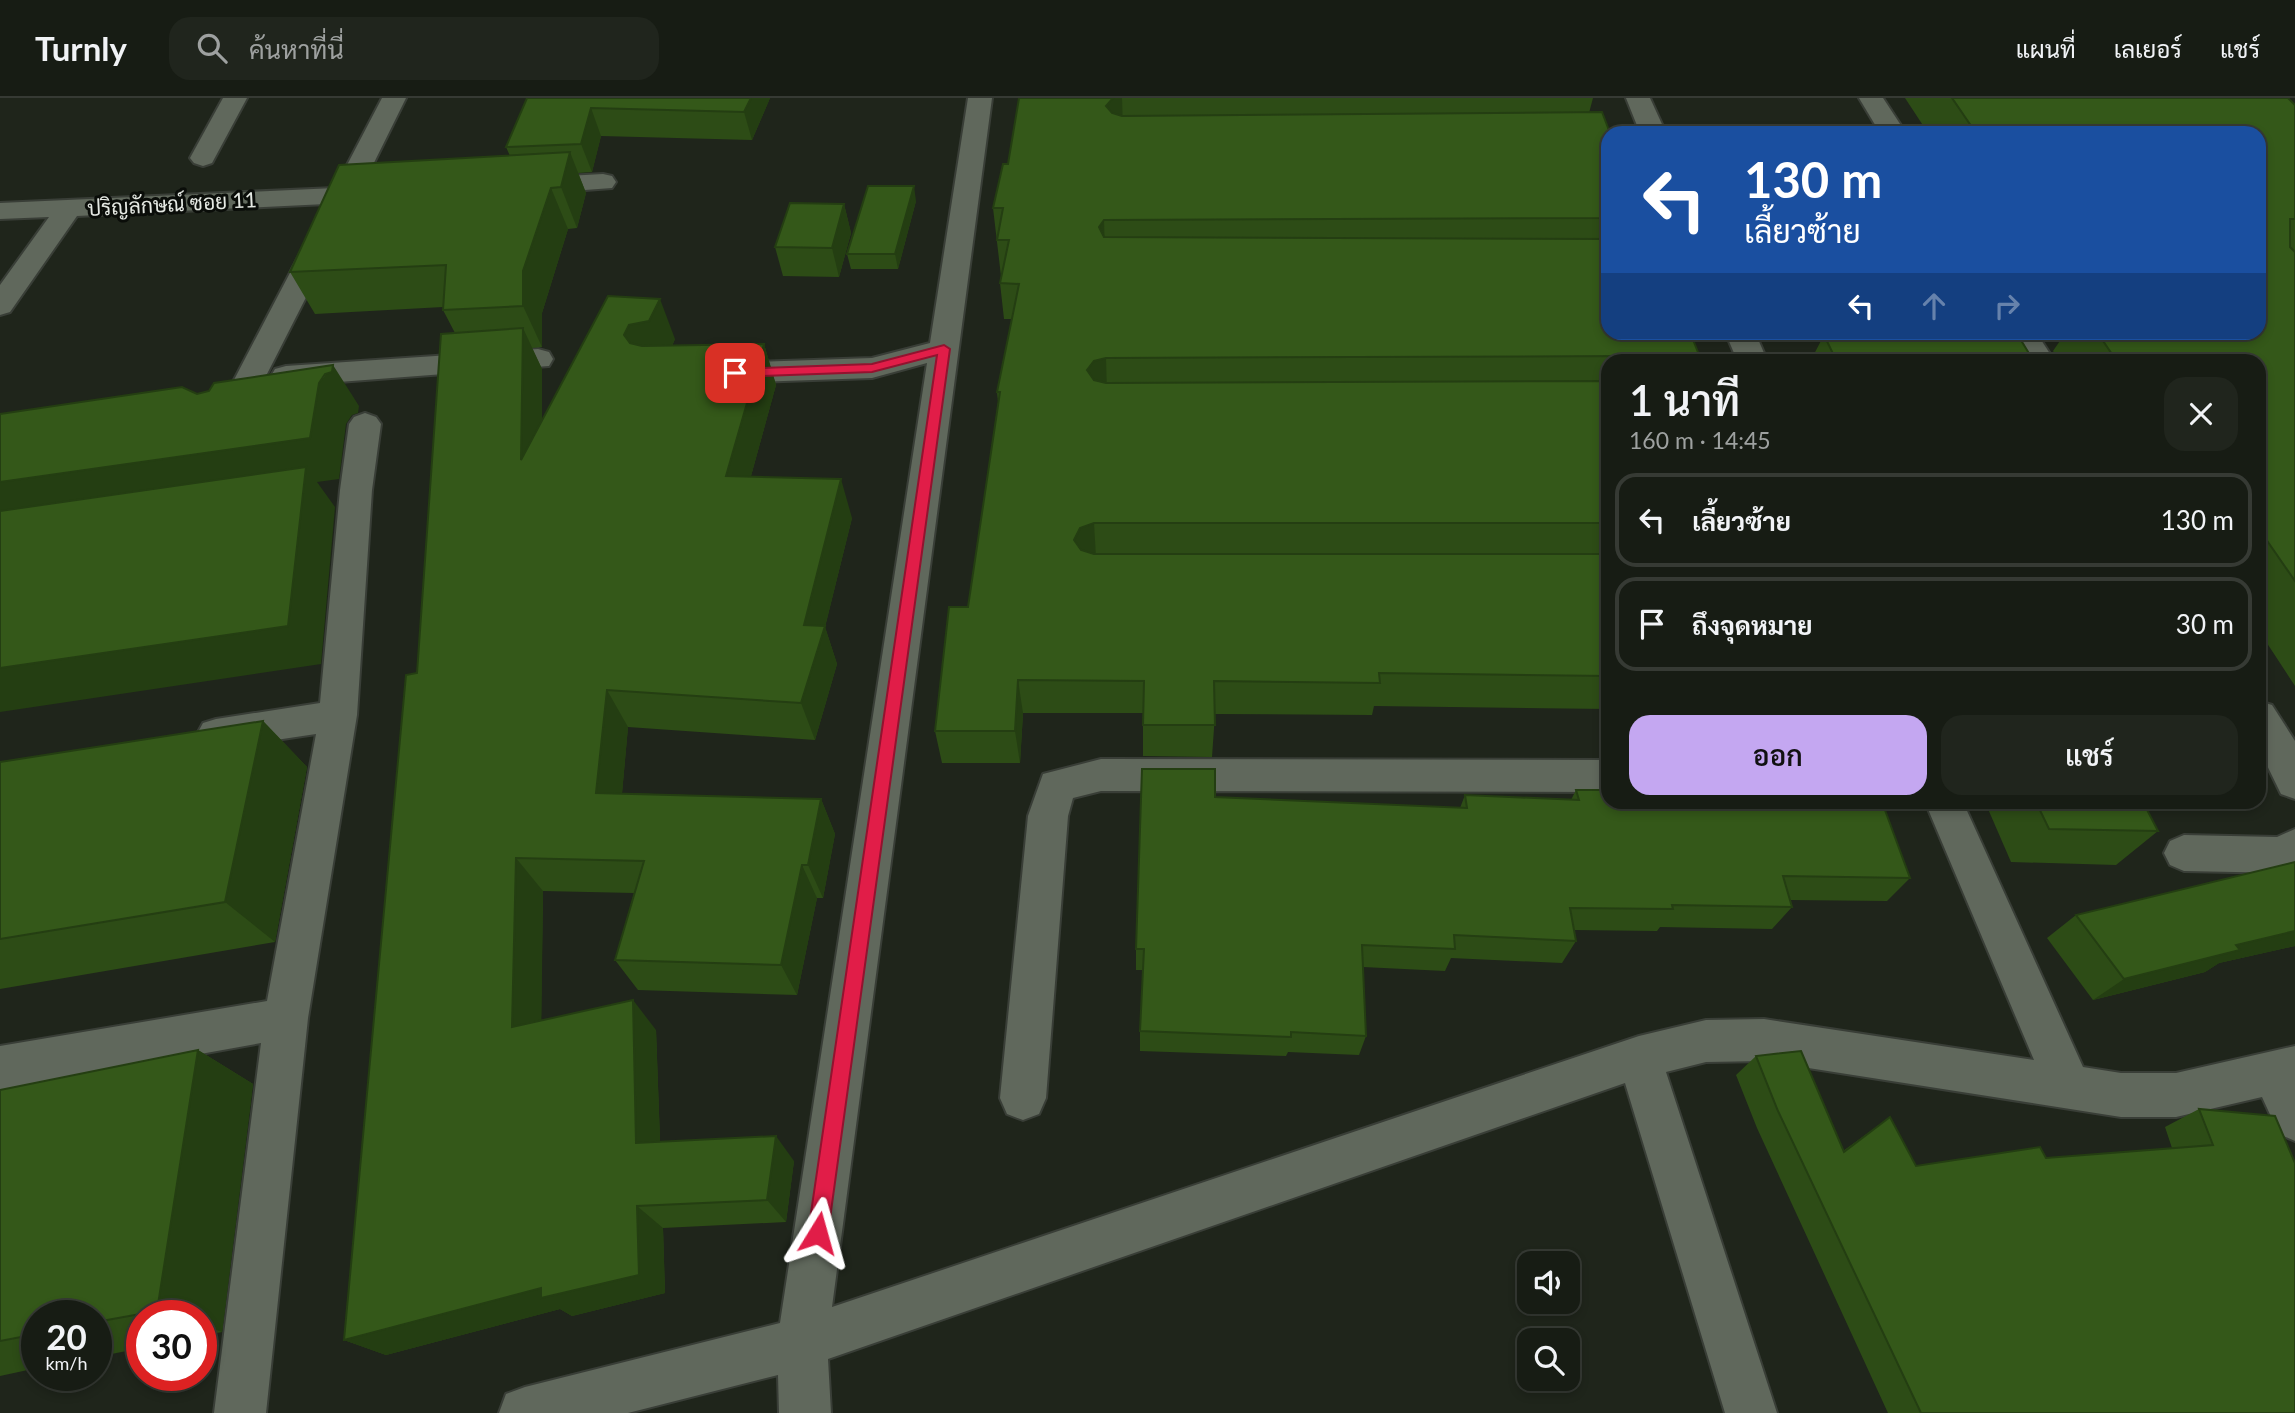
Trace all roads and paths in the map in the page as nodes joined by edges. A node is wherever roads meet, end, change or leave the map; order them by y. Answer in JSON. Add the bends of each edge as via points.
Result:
{"nodes":[{"id":1,"x":235,"y":98,"type":"edge"},
{"id":2,"x":394,"y":98,"type":"edge"},
{"id":3,"x":980,"y":98,"type":"edge"},
{"id":4,"x":1638,"y":98,"type":"edge"},
{"id":5,"x":1871,"y":98,"type":"edge"},
{"id":6,"x":1650,"y":126,"type":"edge"},
{"id":7,"x":1889,"y":126,"type":"edge"},
{"id":8,"x":203,"y":158,"type":"dead end"},
{"id":9,"x":603,"y":182,"type":"dead end"},
{"id":10,"x":508,"y":187,"type":"edge"},
{"id":11,"x":399,"y":192,"type":"edge"},
{"id":12,"x":344,"y":195,"type":"junction"},
{"id":13,"x":70,"y":207,"type":"junction"},
{"id":14,"x":0,"y":211,"type":"edge"},
{"id":15,"x":0,"y":306,"type":"edge"},
{"id":16,"x":944,"y":349,"type":"junction"},
{"id":17,"x":538,"y":359,"type":"dead end"},
{"id":18,"x":696,"y":373,"type":"edge"},
{"id":19,"x":250,"y":378,"type":"junction"},
{"id":20,"x":228,"y":422,"type":"edge"},
{"id":21,"x":365,"y":424,"type":"dead end"},
{"id":22,"x":338,"y":715,"type":"junction"},
{"id":23,"x":2266,"y":727,"type":"edge"},
{"id":24,"x":176,"y":740,"type":"edge"},
{"id":25,"x":1601,"y":776,"type":"edge"},
{"id":26,"x":2295,"y":783,"type":"edge"},
{"id":27,"x":1947,"y":809,"type":"edge"},
{"id":28,"x":2295,"y":846,"type":"edge"},
{"id":29,"x":2184,"y":853,"type":"dead end"},
{"id":30,"x":286,"y":1018,"type":"junction"},
{"id":31,"x":1639,"y":1057,"type":"junction"},
{"id":32,"x":0,"y":1068,"type":"edge"},
{"id":33,"x":2284,"y":1070,"type":"edge"},
{"id":34,"x":2069,"y":1088,"type":"junction"},
{"id":35,"x":1023,"y":1098,"type":"dead end"},
{"id":36,"x":2295,"y":1118,"type":"edge"},
{"id":37,"x":802,"y":1343,"type":"junction"},
{"id":38,"x":240,"y":1413,"type":"edge"},
{"id":39,"x":525,"y":1413,"type":"edge"},
{"id":40,"x":805,"y":1413,"type":"edge"},
{"id":41,"x":1751,"y":1413,"type":"edge"}],
"edges":[{"from":1,"to":8,"type":"street"},
{"from":2,"to":12,"type":"street"},
{"from":3,"to":16,"type":"street"},
{"from":4,"to":6,"type":"street"},
{"from":5,"to":7,"type":"street"},
{"from":9,"to":10,"type":"street"},
{"from":11,"to":12,"type":"street","name":"ปริญลักษณ์ ซอย 11"},
{"from":12,"to":13,"type":"street","name":"ปริญลักษณ์ ซอย 11"},
{"from":12,"to":19,"type":"street"},
{"from":13,"to":14,"type":"street","name":"ปริญลักษณ์ ซอย 11"},
{"from":13,"to":15,"type":"street"},
{"from":16,"to":18,"type":"street","via":[[872,368]]},
{"from":16,"to":37,"type":"street"},
{"from":17,"to":19,"type":"street"},
{"from":19,"to":20,"type":"street"},
{"from":21,"to":22,"type":"street","via":[[342,492]]},
{"from":22,"to":24,"type":"street"},
{"from":22,"to":30,"type":"street"},
{"from":23,"to":26,"type":"street"},
{"from":25,"to":35,"type":"street","via":[[1101,775],[1057,786],[1048,816]]},
{"from":27,"to":34,"type":"street"},
{"from":28,"to":29,"type":"street","via":[[2286,855]]},
{"from":30,"to":32,"type":"street"},
{"from":30,"to":38,"type":"street"},
{"from":31,"to":34,"type":"street","via":[[1706,1041],[1764,1040]]},
{"from":31,"to":37,"type":"street"},
{"from":31,"to":41,"type":"street"},
{"from":33,"to":34,"type":"street","via":[[2176,1095],[2120,1095]]},
{"from":33,"to":36,"type":"street"},
{"from":37,"to":39,"type":"street"},
{"from":37,"to":40,"type":"street"}]}
